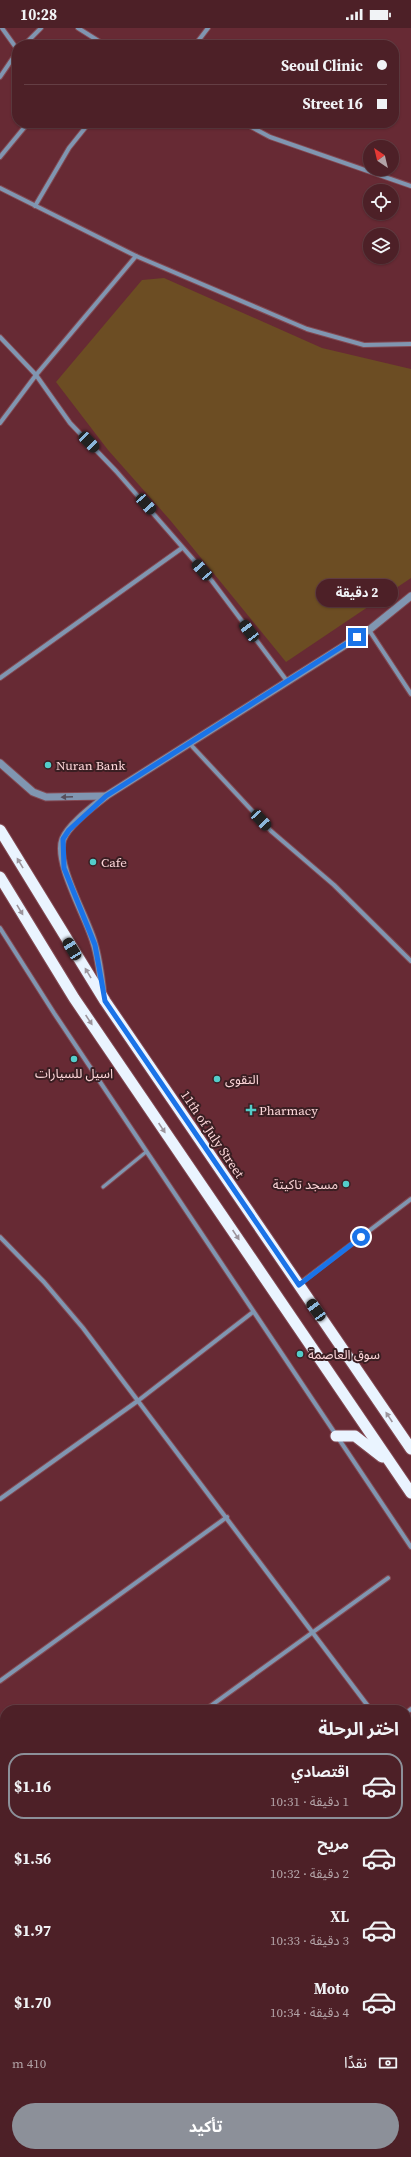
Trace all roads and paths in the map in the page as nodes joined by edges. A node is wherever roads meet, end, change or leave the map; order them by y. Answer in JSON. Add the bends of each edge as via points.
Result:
{"nodes":[{"id":1,"x":2,"y":28,"type":"edge"},
{"id":2,"x":41,"y":28,"type":"edge"},
{"id":3,"x":78,"y":28,"type":"edge"},
{"id":4,"x":208,"y":28,"type":"edge"},
{"id":5,"x":29,"y":40,"type":"edge"},
{"id":6,"x":97,"y":40,"type":"edge"},
{"id":7,"x":199,"y":40,"type":"edge"},
{"id":8,"x":12,"y":42,"type":"edge"},
{"id":9,"x":12,"y":59,"type":"edge"},
{"id":10,"x":0,"y":77,"type":"edge"},
{"id":11,"x":24,"y":128,"type":"edge"},
{"id":12,"x":86,"y":128,"type":"edge"},
{"id":13,"x":253,"y":128,"type":"edge"},
{"id":14,"x":0,"y":157,"type":"edge"},
{"id":15,"x":411,"y":186,"type":"edge"},
{"id":16,"x":0,"y":188,"type":"edge"},
{"id":17,"x":34,"y":206,"type":"junction"},
{"id":18,"x":136,"y":256,"type":"junction"},
{"id":19,"x":0,"y":337,"type":"edge"},
{"id":20,"x":411,"y":344,"type":"edge"},
{"id":21,"x":36,"y":375,"type":"junction"},
{"id":22,"x":0,"y":424,"type":"edge"},
{"id":23,"x":182,"y":548,"type":"junction"},
{"id":24,"x":411,"y":596,"type":"edge"},
{"id":25,"x":369,"y":630,"type":"junction"},
{"id":26,"x":0,"y":678,"type":"edge"},
{"id":27,"x":287,"y":681,"type":"junction"},
{"id":28,"x":411,"y":694,"type":"edge"},
{"id":29,"x":190,"y":744,"type":"junction"},
{"id":30,"x":0,"y":764,"type":"edge"},
{"id":31,"x":106,"y":796,"type":"junction"},
{"id":32,"x":0,"y":830,"type":"edge"},
{"id":33,"x":0,"y":877,"type":"edge"},
{"id":34,"x":0,"y":928,"type":"edge"},
{"id":35,"x":411,"y":961,"type":"edge"},
{"id":36,"x":105,"y":1001,"type":"junction"},
{"id":37,"x":146,"y":1152,"type":"junction"},
{"id":38,"x":103,"y":1186,"type":"dead end"},
{"id":39,"x":411,"y":1199,"type":"edge"},
{"id":40,"x":0,"y":1237,"type":"edge"},
{"id":41,"x":299,"y":1285,"type":"junction"},
{"id":42,"x":253,"y":1312,"type":"junction"},
{"id":43,"x":139,"y":1400,"type":"junction"},
{"id":44,"x":336,"y":1436,"type":"junction"},
{"id":45,"x":411,"y":1449,"type":"edge"},
{"id":46,"x":392,"y":1465,"type":"junction"},
{"id":47,"x":411,"y":1493,"type":"edge"},
{"id":48,"x":0,"y":1499,"type":"edge"},
{"id":49,"x":227,"y":1517,"type":"junction"},
{"id":50,"x":411,"y":1547,"type":"edge"},
{"id":51,"x":388,"y":1578,"type":"dead end"},
{"id":52,"x":314,"y":1632,"type":"junction"},
{"id":53,"x":0,"y":1681,"type":"edge"},
{"id":54,"x":212,"y":1705,"type":"edge"},
{"id":55,"x":367,"y":1705,"type":"edge"}],
"edges":[{"from":1,"to":8,"type":"street"},
{"from":2,"to":5,"type":"street"},
{"from":3,"to":6,"type":"street"},
{"from":4,"to":7,"type":"street"},
{"from":9,"to":10,"type":"street"},
{"from":11,"to":14,"type":"street"},
{"from":12,"to":17,"type":"street","via":[[69,148]]},
{"from":13,"to":15,"type":"street","via":[[270,137]]},
{"from":16,"to":17,"type":"street"},
{"from":17,"to":18,"type":"street"},
{"from":18,"to":20,"type":"street","via":[[307,329],[364,344]]},
{"from":18,"to":21,"type":"street"},
{"from":19,"to":21,"type":"street"},
{"from":21,"to":22,"type":"street"},
{"from":21,"to":23,"type":"street","via":[[70,423],[126,482]]},
{"from":23,"to":26,"type":"street"},
{"from":23,"to":27,"type":"street","via":[[212,581]]},
{"from":24,"to":25,"type":"street"},
{"from":25,"to":27,"type":"street"},
{"from":25,"to":28,"type":"street"},
{"from":27,"to":29,"type":"street"},
{"from":29,"to":31,"type":"street"},
{"from":29,"to":35,"type":"street","via":[[271,831],[334,885]]},
{"from":31,"to":30,"type":"street","one_way":true,"via":[[46,797],[34,792]]},
{"from":31,"to":36,"type":"street","via":[[69,830],[63,839],[62,851],[70,886],[90,927]]},
{"from":36,"to":32,"type":"highway","name":"11th of July Street","one_way":true},
{"from":33,"to":46,"type":"highway","one_way":true,"via":[[74,998]]},
{"from":34,"to":37,"type":"street"},
{"from":36,"to":41,"type":"highway","name":"11th of July Street"},
{"from":37,"to":38,"type":"lane"},
{"from":37,"to":42,"type":"street"},
{"from":39,"to":41,"type":"street"},
{"from":40,"to":43,"type":"street","via":[[65,1306]]},
{"from":45,"to":41,"type":"highway","name":"11th of July Street","one_way":true},
{"from":42,"to":43,"type":"street"},
{"from":42,"to":44,"type":"street"},
{"from":43,"to":48,"type":"street"},
{"from":43,"to":49,"type":"street"},
{"from":44,"to":46,"type":"highway","via":[[355,1436]]},
{"from":44,"to":50,"type":"street"},
{"from":46,"to":47,"type":"highway"},
{"from":49,"to":52,"type":"street"},
{"from":49,"to":53,"type":"street"},
{"from":51,"to":52,"type":"street"},
{"from":52,"to":54,"type":"street"},
{"from":52,"to":55,"type":"street"}]}
